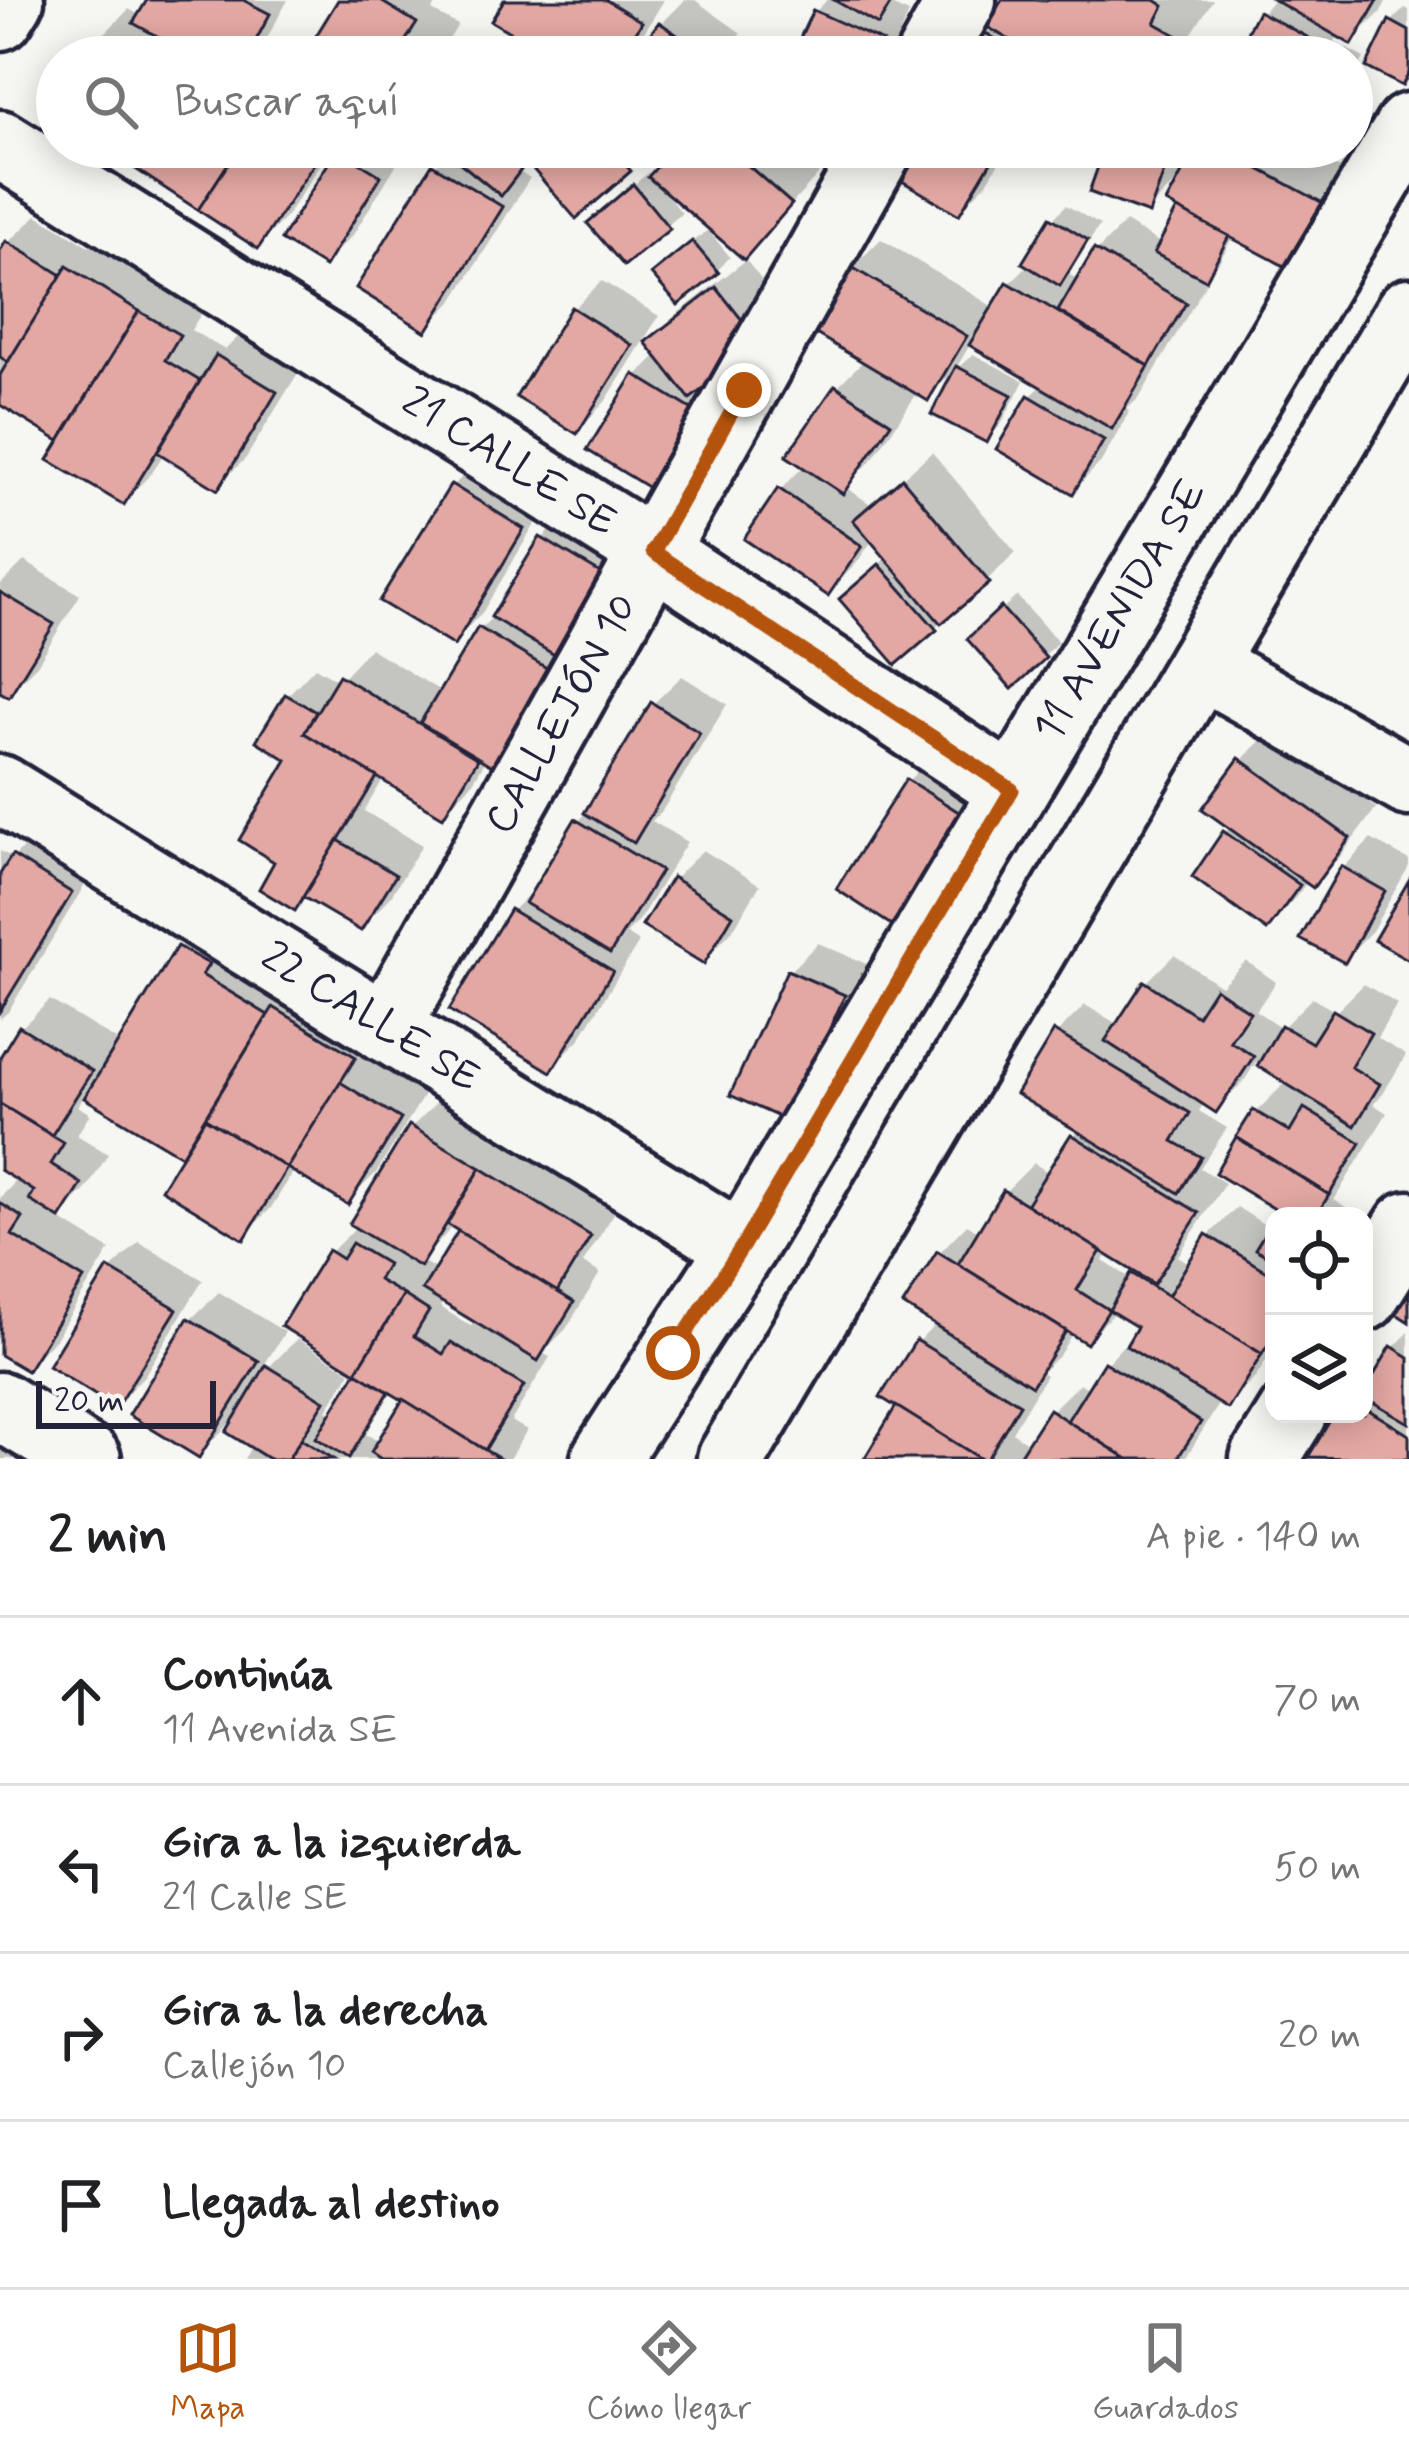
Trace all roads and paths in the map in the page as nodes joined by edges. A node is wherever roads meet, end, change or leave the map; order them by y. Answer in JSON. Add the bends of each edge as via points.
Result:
{"nodes":[{"id":1,"x":10,"y":0,"type":"edge"},
{"id":2,"x":962,"y":0,"type":"edge"},
{"id":3,"x":0,"y":16,"type":"edge"},
{"id":4,"x":942,"y":36,"type":"edge"},
{"id":5,"x":1409,"y":127,"type":"edge"},
{"id":6,"x":0,"y":145,"type":"edge"},
{"id":7,"x":36,"y":167,"type":"edge"},
{"id":8,"x":37,"y":168,"type":"edge"},
{"id":9,"x":868,"y":168,"type":"edge"},
{"id":10,"x":1409,"y":312,"type":"edge"},
{"id":11,"x":653,"y":552,"type":"junction"},
{"id":12,"x":1201,"y":664,"type":"junction"},
{"id":13,"x":1060,"y":711,"type":"junction"},
{"id":14,"x":1141,"y":766,"type":"junction"},
{"id":15,"x":1409,"y":782,"type":"edge"},
{"id":16,"x":0,"y":789,"type":"edge"},
{"id":17,"x":1012,"y":790,"type":"junction"},
{"id":18,"x":386,"y":1028,"type":"junction"},
{"id":19,"x":1409,"y":1225,"type":"edge"},
{"id":20,"x":742,"y":1247,"type":"junction"},
{"id":21,"x":1373,"y":1283,"type":"edge"},
{"id":22,"x":0,"y":1406,"type":"edge"},
{"id":23,"x":1286,"y":1423,"type":"edge"},
{"id":24,"x":87,"y":1459,"type":"edge"},
{"id":25,"x":605,"y":1459,"type":"edge"},
{"id":26,"x":731,"y":1459,"type":"edge"},
{"id":27,"x":1264,"y":1459,"type":"edge"}],
"edges":[{"from":1,"to":3,"type":"street"},
{"from":2,"to":4,"type":"street"},
{"from":5,"to":13,"type":"street","name":"11 AVENIDA SE"},
{"from":6,"to":7,"type":"street","name":"21 CALLE SE"},
{"from":8,"to":11,"type":"street","name":"21 CALLE SE"},
{"from":9,"to":11,"type":"street","name":"CALLEJÓN 10"},
{"from":10,"to":12,"type":"street"},
{"from":11,"to":17,"type":"street","name":"21 CALLE SE"},
{"from":11,"to":18,"type":"street","name":"CALLEJÓN 10"},
{"from":12,"to":14,"type":"street"},
{"from":12,"to":15,"type":"street"},
{"from":13,"to":14,"type":"street"},
{"from":13,"to":17,"type":"street","name":"11 AVENIDA SE"},
{"from":14,"to":26,"type":"street"},
{"from":16,"to":18,"type":"street","name":"22 CALLE SE"},
{"from":17,"to":20,"type":"street","name":"11 AVENIDA SE"},
{"from":18,"to":20,"type":"street","name":"22 CALLE SE"},
{"from":19,"to":21,"type":"street"},
{"from":20,"to":25,"type":"street","name":"11 AVENIDA SE"},
{"from":22,"to":24,"type":"street"},
{"from":23,"to":27,"type":"street"}]}
